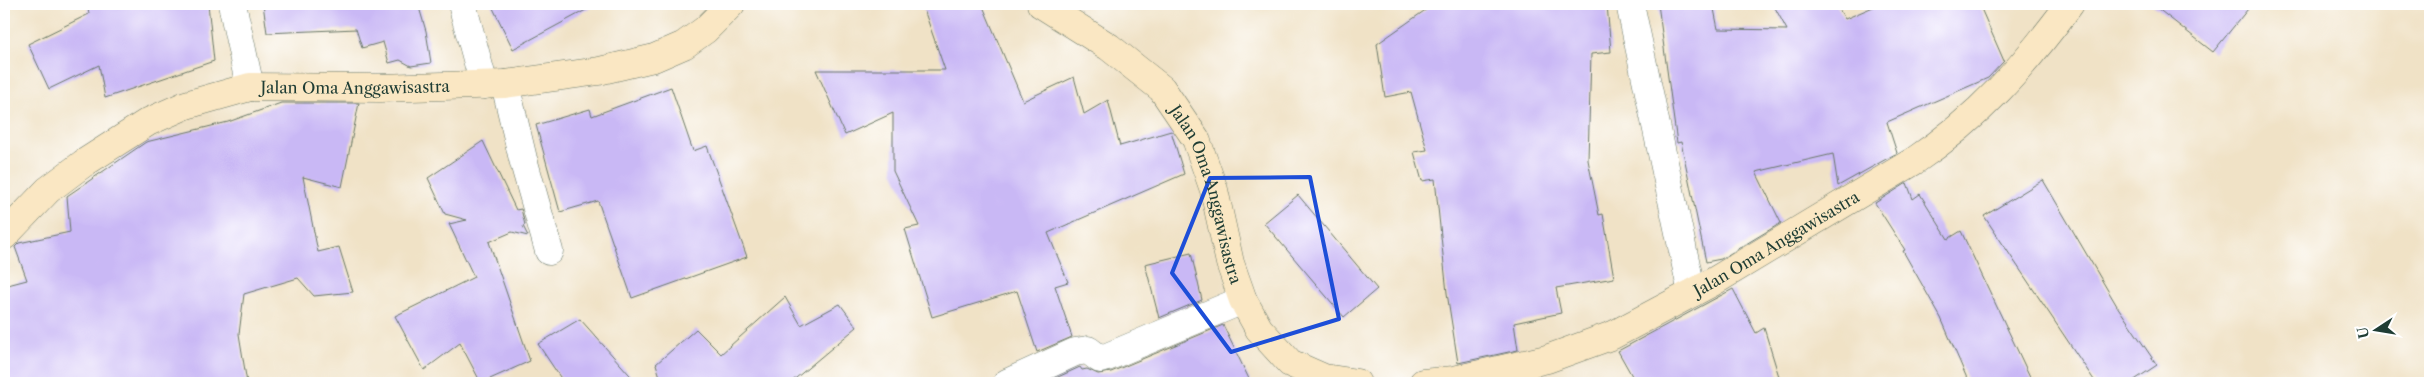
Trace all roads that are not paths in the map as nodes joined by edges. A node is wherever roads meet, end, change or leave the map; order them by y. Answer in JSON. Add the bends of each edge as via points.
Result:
{"nodes":[{"id":1,"x":232,"y":4,"type":"edge"},
{"id":2,"x":462,"y":4,"type":"edge"},
{"id":3,"x":731,"y":4,"type":"edge"},
{"id":4,"x":1041,"y":4,"type":"edge"},
{"id":5,"x":1630,"y":4,"type":"edge"},
{"id":6,"x":2070,"y":4,"type":"edge"},
{"id":7,"x":494,"y":85,"type":"junction"},
{"id":8,"x":250,"y":87,"type":"junction"},
{"id":9,"x":4,"y":236,"type":"edge"},
{"id":10,"x":549,"y":251,"type":"dead end"},
{"id":11,"x":1692,"y":293,"type":"junction"},
{"id":12,"x":1243,"y":300,"type":"junction"},
{"id":13,"x":1008,"y":383,"type":"edge"},
{"id":14,"x":1358,"y":383,"type":"edge"},
{"id":15,"x":1423,"y":383,"type":"edge"}],
"edges":[{"from":1,"to":8,"type":"street"},
{"from":2,"to":7,"type":"street"},
{"from":3,"to":7,"type":"main road","name":"Jalan Oma Anggawisastra","via":[[705,30],[684,45],[654,58],[599,71]]},
{"from":4,"to":12,"type":"main road","name":"Jalan Oma Anggawisastra","via":[[1109,47],[1162,89],[1196,139],[1214,190],[1230,262]]},
{"from":5,"to":11,"type":"street"},
{"from":6,"to":11,"type":"main road","name":"Jalan Oma Anggawisastra","via":[[1993,97],[1945,140]]},
{"from":7,"to":8,"type":"main road","name":"Jalan Oma Anggawisastra"},
{"from":7,"to":10,"type":"street","via":[[523,159]]},
{"from":8,"to":9,"type":"main road","name":"Jalan Oma Anggawisastra","via":[[186,105],[120,138],[48,190]]},
{"from":11,"to":15,"type":"main road","name":"Jalan Oma Anggawisastra","via":[[1613,335],[1547,359],[1454,380]]},
{"from":12,"to":13,"type":"street","via":[[1107,357],[1100,359],[1088,350],[1075,352]]},
{"from":12,"to":14,"type":"main road","name":"Jalan Oma Anggawisastra","via":[[1259,329],[1290,363],[1324,378]]}]}
